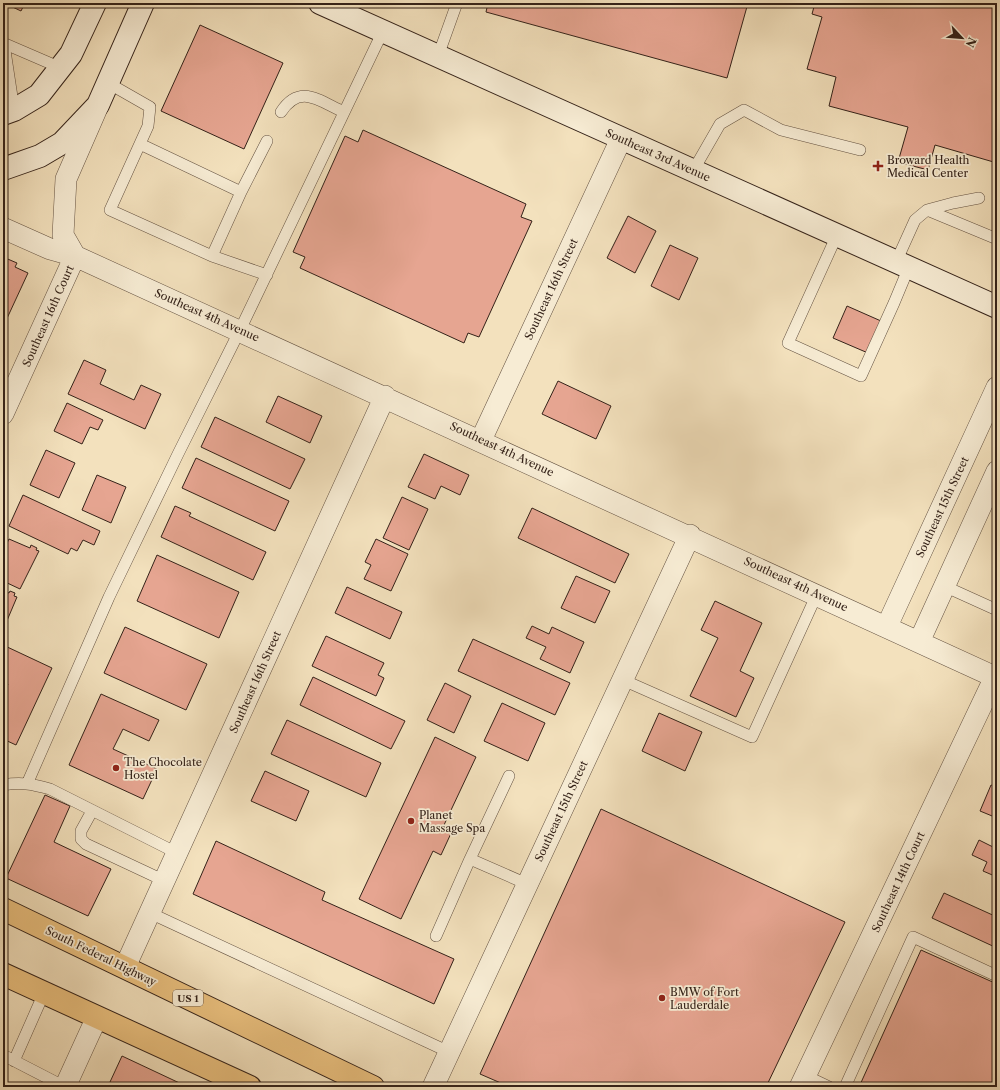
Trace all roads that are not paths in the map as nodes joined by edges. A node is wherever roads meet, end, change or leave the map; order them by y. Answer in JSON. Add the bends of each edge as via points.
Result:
{"nodes":[{"id":1,"x":95,"y":3,"type":"edge"},
{"id":2,"x":143,"y":3,"type":"edge"},
{"id":3,"x":320,"y":3,"type":"edge"},
{"id":4,"x":456,"y":3,"type":"edge"},
{"id":5,"x":383,"y":31,"type":"junction"},
{"id":6,"x":3,"y":44,"type":"edge"},
{"id":7,"x":438,"y":56,"type":"junction"},
{"id":8,"x":61,"y":68,"type":"junction"},
{"id":9,"x":108,"y":83,"type":"junction"},
{"id":10,"x":98,"y":105,"type":"junction"},
{"id":11,"x":9,"y":112,"type":"edge"},
{"id":12,"x":281,"y":112,"type":"dead end"},
{"id":13,"x":344,"y":112,"type":"junction"},
{"id":14,"x":621,"y":139,"type":"junction"},
{"id":15,"x":267,"y":141,"type":"dead end"},
{"id":16,"x":140,"y":144,"type":"junction"},
{"id":17,"x":860,"y":150,"type":"dead end"},
{"id":18,"x":3,"y":169,"type":"edge"},
{"id":19,"x":693,"y":171,"type":"junction"},
{"id":20,"x":241,"y":192,"type":"junction"},
{"id":21,"x":979,"y":198,"type":"dead end"},
{"id":22,"x":927,"y":210,"type":"junction"},
{"id":23,"x":3,"y":228,"type":"edge"},
{"id":24,"x":837,"y":235,"type":"junction"},
{"id":25,"x":997,"y":239,"type":"edge"},
{"id":26,"x":75,"y":256,"type":"junction"},
{"id":27,"x":212,"y":256,"type":"junction"},
{"id":28,"x":903,"y":265,"type":"junction"},
{"id":29,"x":267,"y":275,"type":"junction"},
{"id":30,"x":997,"y":307,"type":"edge"},
{"id":31,"x":240,"y":330,"type":"junction"},
{"id":32,"x":997,"y":387,"type":"edge"},
{"id":33,"x":385,"y":396,"type":"junction"},
{"id":34,"x":3,"y":414,"type":"edge"},
{"id":35,"x":481,"y":440,"type":"junction"},
{"id":36,"x":995,"y":480,"type":"edge"},
{"id":37,"x":690,"y":536,"type":"junction"},
{"id":38,"x":944,"y":586,"type":"junction"},
{"id":39,"x":817,"y":594,"type":"junction"},
{"id":40,"x":997,"y":610,"type":"edge"},
{"id":41,"x":887,"y":626,"type":"junction"},
{"id":42,"x":919,"y":642,"type":"junction"},
{"id":43,"x":996,"y":678,"type":"edge"},
{"id":44,"x":623,"y":680,"type":"junction"},
{"id":45,"x":509,"y":776,"type":"dead end"},
{"id":46,"x":27,"y":784,"type":"junction"},
{"id":47,"x":3,"y":785,"type":"edge"},
{"id":48,"x":92,"y":811,"type":"junction"},
{"id":49,"x":177,"y":853,"type":"junction"},
{"id":50,"x":470,"y":859,"type":"junction"},
{"id":51,"x":165,"y":881,"type":"junction"},
{"id":52,"x":527,"y":884,"type":"junction"},
{"id":53,"x":3,"y":909,"type":"edge"},
{"id":54,"x":150,"y":913,"type":"junction"},
{"id":55,"x":436,"y":936,"type":"dead end"},
{"id":56,"x":125,"y":967,"type":"junction"},
{"id":57,"x":3,"y":974,"type":"edge"},
{"id":58,"x":997,"y":976,"type":"edge"},
{"id":59,"x":44,"y":993,"type":"junction"},
{"id":60,"x":97,"y":1017,"type":"junction"},
{"id":61,"x":449,"y":1052,"type":"junction"},
{"id":62,"x":3,"y":1055,"type":"edge"},
{"id":63,"x":14,"y":1061,"type":"junction"},
{"id":64,"x":803,"y":1081,"type":"edge"},
{"id":65,"x":65,"y":1087,"type":"edge"},
{"id":66,"x":250,"y":1087,"type":"edge"},
{"id":67,"x":373,"y":1087,"type":"edge"},
{"id":68,"x":433,"y":1087,"type":"edge"},
{"id":69,"x":829,"y":1087,"type":"edge"},
{"id":70,"x":845,"y":1087,"type":"edge"}],
"edges":[{"from":1,"to":8,"type":"main road","via":[[71,54]]},
{"from":2,"to":9,"type":"main road"},
{"from":3,"to":5,"type":"main road","name":"Southeast 3rd Avenue"},
{"from":4,"to":7,"type":"lane"},
{"from":5,"to":7,"type":"main road","name":"Southeast 3rd Avenue"},
{"from":5,"to":13,"type":"lane"},
{"from":6,"to":8,"type":"lane"},
{"from":6,"to":11,"type":"lane"},
{"from":7,"to":14,"type":"main road","name":"Southeast 3rd Avenue"},
{"from":8,"to":11,"type":"main road","via":[[39,95]]},
{"from":9,"to":10,"type":"main road"},
{"from":9,"to":16,"type":"lane","via":[[150,108],[148,126]]},
{"from":10,"to":18,"type":"main road","via":[[62,143],[40,156]]},
{"from":10,"to":26,"type":"street","name":"Southeast 16th Court","via":[[66,179],[63,235]]},
{"from":12,"to":13,"type":"lane","via":[[287,103],[297,97],[307,96]]},
{"from":13,"to":29,"type":"lane"},
{"from":14,"to":19,"type":"main road","name":"Southeast 3rd Avenue"},
{"from":14,"to":35,"type":"street","name":"Southeast 16th Street"},
{"from":15,"to":20,"type":"lane"},
{"from":16,"to":20,"type":"lane"},
{"from":16,"to":27,"type":"lane","via":[[110,210]]},
{"from":17,"to":19,"type":"lane","via":[[781,130],[744,110],[720,124]]},
{"from":19,"to":24,"type":"main road","name":"Southeast 3rd Avenue"},
{"from":20,"to":27,"type":"lane"},
{"from":21,"to":22,"type":"lane"},
{"from":22,"to":25,"type":"lane"},
{"from":22,"to":28,"type":"lane","via":[[915,220]]},
{"from":23,"to":26,"type":"street","name":"Southeast 4th Avenue","via":[[50,249]]},
{"from":24,"to":28,"type":"main road","name":"Southeast 3rd Avenue"},
{"from":24,"to":28,"type":"lane","via":[[788,343],[861,376],[894,303]]},
{"from":26,"to":31,"type":"street","name":"Southeast 4th Avenue"},
{"from":26,"to":34,"type":"street","name":"Southeast 16th Court"},
{"from":27,"to":29,"type":"lane"},
{"from":28,"to":30,"type":"main road","name":"Southeast 3rd Avenue"},
{"from":29,"to":31,"type":"lane"},
{"from":31,"to":33,"type":"street","name":"Southeast 4th Avenue"},
{"from":31,"to":46,"type":"lane","via":[[108,597]]},
{"from":32,"to":41,"type":"street","name":"Southeast 15th Street"},
{"from":33,"to":35,"type":"street","name":"Southeast 4th Avenue"},
{"from":33,"to":49,"type":"street","name":"Southeast 16th Street"},
{"from":35,"to":37,"type":"street","name":"Southeast 4th Avenue"},
{"from":36,"to":38,"type":"street"},
{"from":37,"to":39,"type":"street","name":"Southeast 4th Avenue"},
{"from":37,"to":44,"type":"street","name":"Southeast 15th Street"},
{"from":38,"to":40,"type":"lane"},
{"from":38,"to":42,"type":"street"},
{"from":39,"to":41,"type":"street","name":"Southeast 4th Avenue"},
{"from":39,"to":44,"type":"lane","via":[[752,737]]},
{"from":41,"to":42,"type":"street","name":"Southeast 4th Avenue"},
{"from":42,"to":43,"type":"street","name":"Southeast 4th Avenue"},
{"from":43,"to":64,"type":"street","name":"Southeast 14th Court"},
{"from":44,"to":52,"type":"street","name":"Southeast 15th Street"},
{"from":45,"to":50,"type":"lane"},
{"from":46,"to":47,"type":"lane","via":[[17,782]]},
{"from":46,"to":48,"type":"lane","via":[[50,789]]},
{"from":48,"to":49,"type":"lane"},
{"from":48,"to":51,"type":"lane","via":[[82,832],[81,839],[86,844]]},
{"from":49,"to":51,"type":"street","name":"Southeast 16th Street"},
{"from":50,"to":52,"type":"lane"},
{"from":50,"to":55,"type":"lane"},
{"from":51,"to":54,"type":"street","name":"Southeast 16th Street"},
{"from":52,"to":61,"type":"street","name":"Southeast 15th Street"},
{"from":53,"to":56,"type":"main road","name":"South Federal Highway","number":"US 1"},
{"from":54,"to":56,"type":"street","name":"Southeast 16th Street"},
{"from":54,"to":61,"type":"lane"},
{"from":56,"to":67,"type":"main road","name":"South Federal Highway","number":"US 1"},
{"from":57,"to":59,"type":"main road"},
{"from":58,"to":70,"type":"lane","via":[[914,937]]},
{"from":59,"to":60,"type":"main road"},
{"from":59,"to":63,"type":"lane"},
{"from":60,"to":65,"type":"street"},
{"from":60,"to":66,"type":"main road"},
{"from":61,"to":68,"type":"street","name":"Southeast 15th Street"},
{"from":62,"to":63,"type":"lane"},
{"from":63,"to":65,"type":"lane"},
{"from":64,"to":69,"type":"lane"}]}
